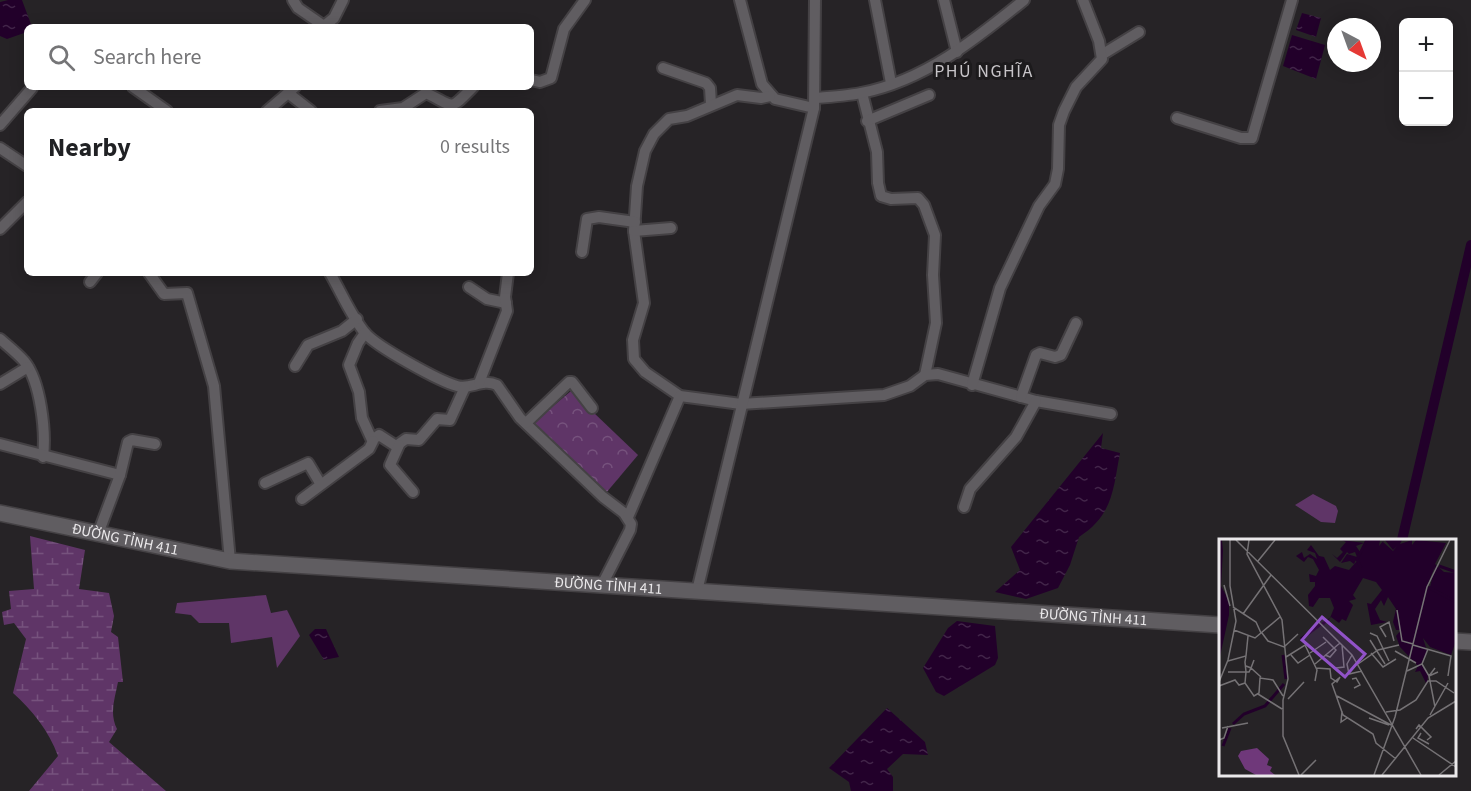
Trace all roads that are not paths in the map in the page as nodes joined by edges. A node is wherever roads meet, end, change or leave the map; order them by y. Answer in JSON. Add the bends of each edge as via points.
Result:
{"nodes":[{"id":1,"x":293,"y":0,"type":"edge"},
{"id":2,"x":343,"y":0,"type":"edge"},
{"id":3,"x":585,"y":0,"type":"edge"},
{"id":4,"x":740,"y":0,"type":"edge"},
{"id":5,"x":815,"y":0,"type":"edge"},
{"id":6,"x":874,"y":0,"type":"edge"},
{"id":7,"x":945,"y":0,"type":"edge"},
{"id":8,"x":1024,"y":0,"type":"edge"},
{"id":9,"x":1083,"y":0,"type":"edge"},
{"id":10,"x":1292,"y":0,"type":"edge"},
{"id":11,"x":1009,"y":6,"type":"edge"},
{"id":12,"x":337,"y":23,"type":"edge"},
{"id":13,"x":320,"y":24,"type":"edge"},
{"id":14,"x":1139,"y":32,"type":"dead end"},
{"id":15,"x":957,"y":52,"type":"junction"},
{"id":16,"x":1103,"y":54,"type":"junction"},
{"id":17,"x":663,"y":68,"type":"dead end"},
{"id":18,"x":534,"y":81,"type":"edge"},
{"id":19,"x":891,"y":83,"type":"junction"},
{"id":20,"x":30,"y":90,"type":"edge"},
{"id":21,"x":137,"y":90,"type":"edge"},
{"id":22,"x":291,"y":90,"type":"edge"},
{"id":23,"x":470,"y":90,"type":"edge"},
{"id":24,"x":862,"y":93,"type":"junction"},
{"id":25,"x":929,"y":95,"type":"dead end"},
{"id":26,"x":770,"y":96,"type":"junction"},
{"id":27,"x":814,"y":103,"type":"junction"},
{"id":28,"x":711,"y":104,"type":"junction"},
{"id":29,"x":163,"y":108,"type":"edge"},
{"id":30,"x":270,"y":108,"type":"edge"},
{"id":31,"x":307,"y":108,"type":"edge"},
{"id":32,"x":403,"y":108,"type":"edge"},
{"id":33,"x":1177,"y":117,"type":"dead end"},
{"id":34,"x":867,"y":121,"type":"junction"},
{"id":35,"x":0,"y":125,"type":"edge"},
{"id":36,"x":0,"y":148,"type":"edge"},
{"id":37,"x":24,"y":164,"type":"edge"},
{"id":38,"x":24,"y":205,"type":"edge"},
{"id":39,"x":635,"y":227,"type":"junction"},
{"id":40,"x":671,"y":228,"type":"dead end"},
{"id":41,"x":0,"y":229,"type":"edge"},
{"id":42,"x":582,"y":252,"type":"dead end"},
{"id":43,"x":151,"y":276,"type":"edge"},
{"id":44,"x":332,"y":276,"type":"edge"},
{"id":45,"x":508,"y":276,"type":"edge"},
{"id":46,"x":469,"y":287,"type":"dead end"},
{"id":47,"x":506,"y":303,"type":"junction"},
{"id":48,"x":357,"y":319,"type":"junction"},
{"id":49,"x":1076,"y":323,"type":"dead end"},
{"id":50,"x":365,"y":333,"type":"junction"},
{"id":51,"x":0,"y":339,"type":"edge"},
{"id":52,"x":295,"y":366,"type":"dead end"},
{"id":53,"x":28,"y":367,"type":"junction"},
{"id":54,"x":925,"y":375,"type":"junction"},
{"id":55,"x":479,"y":382,"type":"junction"},
{"id":56,"x":0,"y":384,"type":"edge"},
{"id":57,"x":972,"y":385,"type":"junction"},
{"id":58,"x":465,"y":387,"type":"junction"},
{"id":59,"x":680,"y":396,"type":"junction"},
{"id":60,"x":1021,"y":397,"type":"junction"},
{"id":61,"x":1036,"y":401,"type":"junction"},
{"id":62,"x":741,"y":404,"type":"junction"},
{"id":63,"x":592,"y":408,"type":"dead end"},
{"id":64,"x":1111,"y":414,"type":"dead end"},
{"id":65,"x":526,"y":423,"type":"junction"},
{"id":66,"x":373,"y":441,"type":"junction"},
{"id":67,"x":0,"y":444,"type":"edge"},
{"id":68,"x":155,"y":444,"type":"dead end"},
{"id":69,"x":399,"y":445,"type":"junction"},
{"id":70,"x":43,"y":457,"type":"junction"},
{"id":71,"x":120,"y":475,"type":"junction"},
{"id":72,"x":264,"y":483,"type":"dead end"},
{"id":73,"x":320,"y":483,"type":"junction"},
{"id":74,"x":413,"y":492,"type":"dead end"},
{"id":75,"x":302,"y":499,"type":"dead end"},
{"id":76,"x":964,"y":507,"type":"dead end"},
{"id":77,"x":0,"y":513,"type":"edge"},
{"id":78,"x":628,"y":517,"type":"junction"},
{"id":79,"x":98,"y":534,"type":"junction"},
{"id":80,"x":230,"y":561,"type":"junction"},
{"id":81,"x":602,"y":585,"type":"junction"},
{"id":82,"x":697,"y":591,"type":"junction"},
{"id":83,"x":1219,"y":626,"type":"edge"},
{"id":84,"x":1456,"y":640,"type":"edge"},
{"id":85,"x":1471,"y":642,"type":"edge"}],
"edges":[{"from":1,"to":13,"type":"street"},
{"from":2,"to":12,"type":"street"},
{"from":3,"to":18,"type":"street","via":[[564,29],[551,78]]},
{"from":4,"to":26,"type":"street","via":[[758,76]]},
{"from":5,"to":27,"type":"street"},
{"from":6,"to":19,"type":"street"},
{"from":7,"to":15,"type":"street"},
{"from":8,"to":11,"type":"street"},
{"from":9,"to":16,"type":"street"},
{"from":10,"to":33,"type":"street","via":[[1252,138]]},
{"from":11,"to":15,"type":"street"},
{"from":14,"to":16,"type":"street"},
{"from":15,"to":19,"type":"street"},
{"from":16,"to":57,"type":"street","via":[[1100,63],[1076,87],[1064,111],[1059,125],[1055,184],[1000,288]]},
{"from":17,"to":28,"type":"street","via":[[706,83]]},
{"from":19,"to":24,"type":"street"},
{"from":20,"to":35,"type":"street"},
{"from":21,"to":29,"type":"street"},
{"from":22,"to":30,"type":"street"},
{"from":22,"to":31,"type":"street"},
{"from":23,"to":32,"type":"street","via":[[454,106],[426,93]]},
{"from":24,"to":27,"type":"street"},
{"from":24,"to":34,"type":"street"},
{"from":25,"to":34,"type":"street"},
{"from":26,"to":27,"type":"street","via":[[781,102]]},
{"from":26,"to":28,"type":"street","via":[[738,95]]},
{"from":27,"to":62,"type":"street"},
{"from":28,"to":39,"type":"street","via":[[687,116],[669,119],[654,134],[636,186]]},
{"from":34,"to":54,"type":"street","via":[[876,146],[881,195],[891,199],[918,198],[934,229],[936,323]]},
{"from":36,"to":37,"type":"street"},
{"from":38,"to":41,"type":"street"},
{"from":39,"to":40,"type":"street"},
{"from":39,"to":42,"type":"street","via":[[598,217],[587,219]]},
{"from":39,"to":59,"type":"street","via":[[644,303],[633,340],[634,359],[645,372]]},
{"from":43,"to":80,"type":"street","via":[[164,294],[187,293],[214,386]]},
{"from":44,"to":48,"type":"street"},
{"from":45,"to":47,"type":"street"},
{"from":46,"to":47,"type":"street","via":[[487,299]]},
{"from":47,"to":55,"type":"street","via":[[505,320]]},
{"from":48,"to":50,"type":"street"},
{"from":48,"to":52,"type":"street","via":[[342,331],[308,345]]},
{"from":49,"to":60,"type":"street","via":[[1060,355],[1036,355]]},
{"from":50,"to":58,"type":"street","via":[[416,366]]},
{"from":50,"to":66,"type":"street","via":[[349,365],[362,418]]},
{"from":51,"to":53,"type":"street"},
{"from":53,"to":56,"type":"street"},
{"from":53,"to":70,"type":"street","via":[[45,422]]},
{"from":54,"to":57,"type":"street","via":[[938,374]]},
{"from":54,"to":62,"type":"street","via":[[910,386],[884,395]]},
{"from":55,"to":58,"type":"street"},
{"from":55,"to":65,"type":"street","via":[[497,385]]},
{"from":57,"to":60,"type":"street"},
{"from":58,"to":69,"type":"street","via":[[450,420],[437,419],[419,440],[406,439]]},
{"from":59,"to":62,"type":"street"},
{"from":59,"to":78,"type":"street"},
{"from":60,"to":61,"type":"street"},
{"from":61,"to":64,"type":"street"},
{"from":61,"to":76,"type":"street","via":[[1016,437],[970,489]]},
{"from":62,"to":82,"type":"street"},
{"from":63,"to":65,"type":"street","via":[[571,381]]},
{"from":65,"to":78,"type":"street"},
{"from":66,"to":69,"type":"street","via":[[379,435],[394,446]]},
{"from":66,"to":73,"type":"street","via":[[369,449]]},
{"from":67,"to":70,"type":"street"},
{"from":68,"to":71,"type":"street","via":[[130,440]]},
{"from":69,"to":74,"type":"street","via":[[390,465]]},
{"from":70,"to":71,"type":"street"},
{"from":71,"to":79,"type":"street"},
{"from":72,"to":73,"type":"street","via":[[308,463]]},
{"from":73,"to":75,"type":"street"},
{"from":77,"to":79,"type":"main road","name":"ĐƯỜNG TỈNH 411"},
{"from":78,"to":81,"type":"street","via":[[630,530]]},
{"from":79,"to":80,"type":"main road","name":"ĐƯỜNG TỈNH 411"},
{"from":80,"to":81,"type":"main road","name":"ĐƯỜNG TỈNH 411"},
{"from":81,"to":82,"type":"main road","name":"ĐƯỜNG TỈNH 411"},
{"from":82,"to":83,"type":"main road","name":"ĐƯỜNG TỈNH 411"},
{"from":84,"to":85,"type":"main road"}]}
